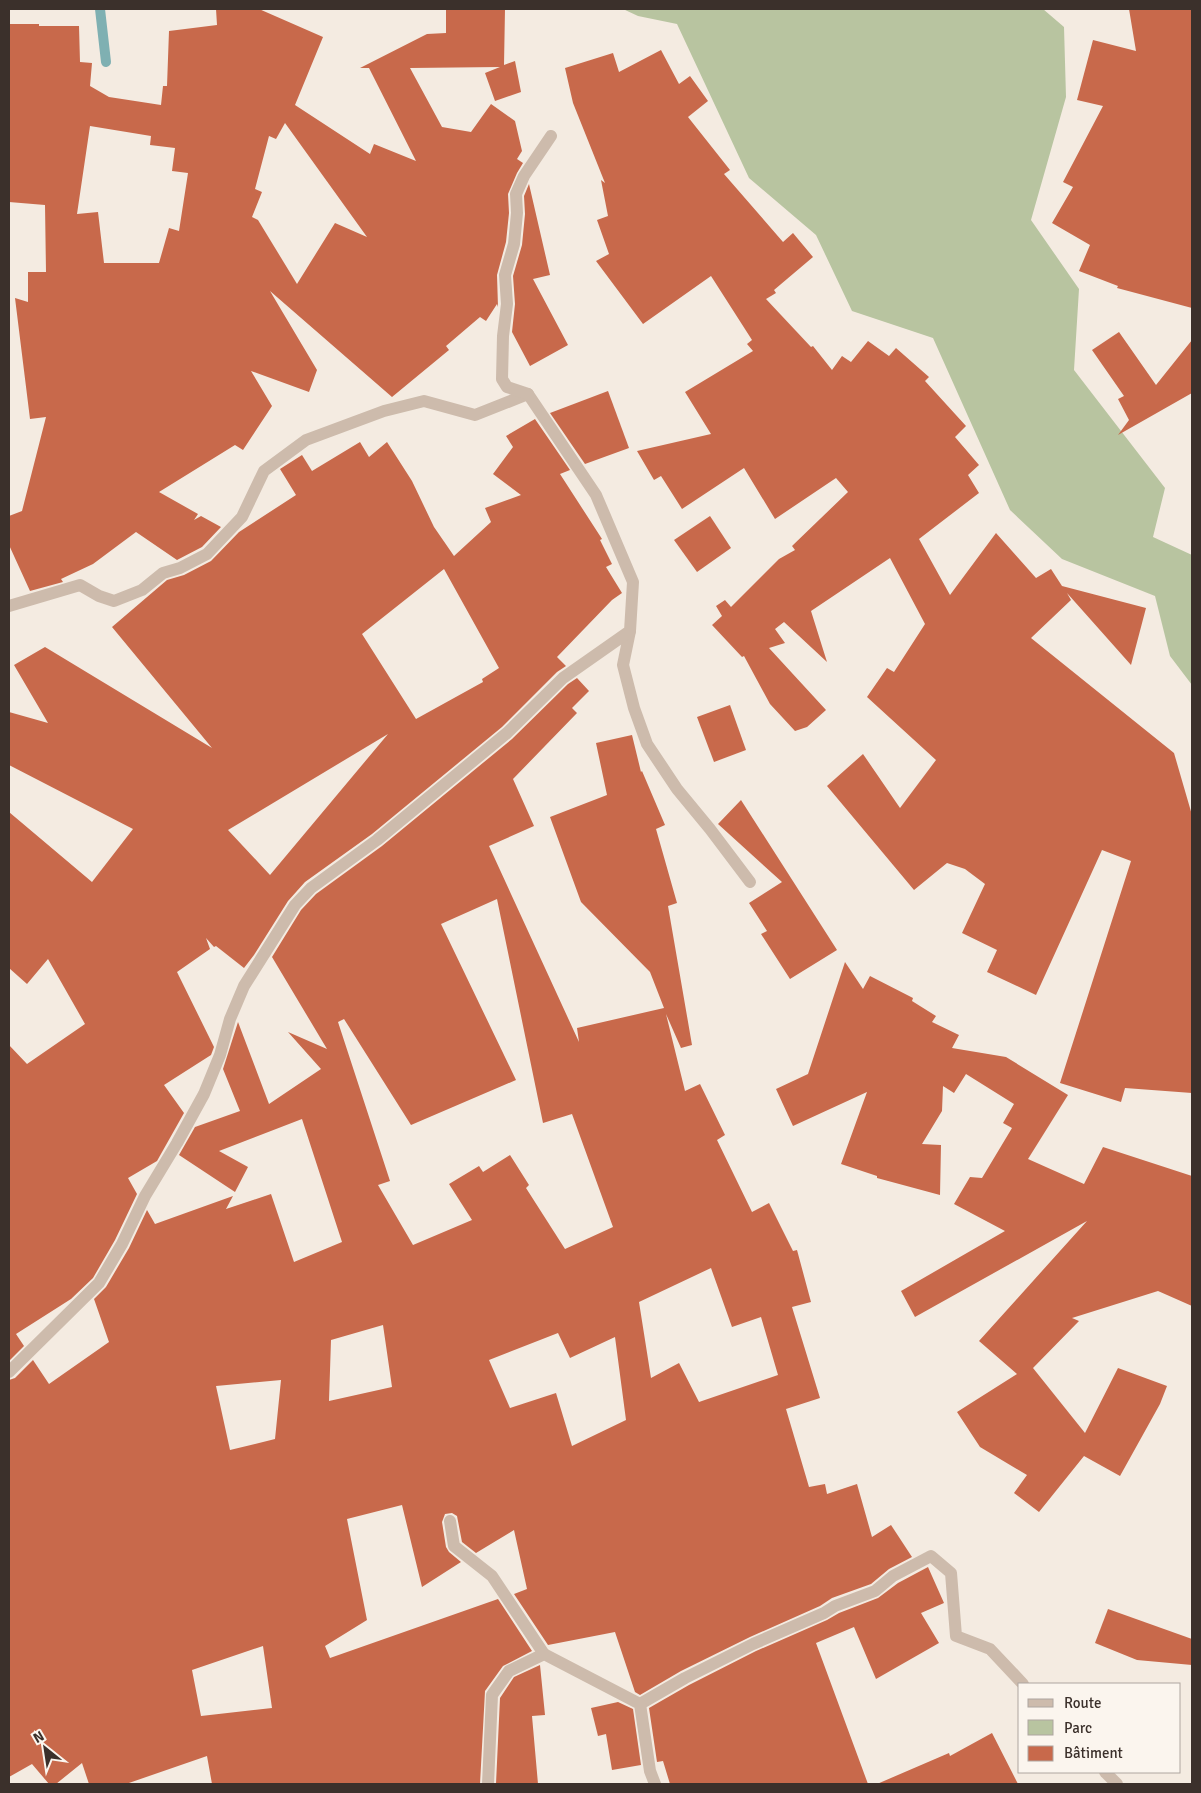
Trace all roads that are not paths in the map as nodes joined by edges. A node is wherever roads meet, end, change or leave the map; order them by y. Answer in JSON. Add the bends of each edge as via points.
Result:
{"nodes":[{"id":1,"x":550,"y":136,"type":"dead end"},
{"id":2,"x":528,"y":394,"type":"junction"},
{"id":3,"x":9,"y":606,"type":"edge"},
{"id":4,"x":630,"y":630,"type":"junction"},
{"id":5,"x":750,"y":882,"type":"dead end"},
{"id":6,"x":9,"y":1372,"type":"edge"},
{"id":7,"x":450,"y":1521,"type":"dead end"},
{"id":8,"x":544,"y":1654,"type":"junction"},
{"id":9,"x":1022,"y":1683,"type":"edge"},
{"id":10,"x":640,"y":1704,"type":"junction"},
{"id":11,"x":1106,"y":1773,"type":"edge"},
{"id":12,"x":488,"y":1784,"type":"edge"},
{"id":13,"x":655,"y":1784,"type":"edge"},
{"id":14,"x":1117,"y":1784,"type":"edge"}],
"edges":[{"from":1,"to":2,"type":"street","via":[[516,194],[514,244],[505,275],[507,304],[502,379],[507,387]]},
{"from":2,"to":3,"type":"street","via":[[475,415],[424,400],[306,440],[264,471],[242,517],[207,554],[164,573],[142,590],[114,601],[80,585]]},
{"from":2,"to":4,"type":"street","via":[[596,495],[615,536],[632,582]]},
{"from":4,"to":5,"type":"street","via":[[623,666],[647,744]]},
{"from":4,"to":6,"type":"street","via":[[563,678],[507,733],[294,904],[244,986],[204,1094],[99,1283]]},
{"from":7,"to":8,"type":"street","via":[[454,1546],[492,1576]]},
{"from":8,"to":10,"type":"street"},
{"from":8,"to":12,"type":"street","via":[[509,1671],[492,1694]]},
{"from":9,"to":10,"type":"street","via":[[990,1649],[956,1636],[950,1572],[931,1556],[893,1576],[875,1590],[753,1644]]},
{"from":10,"to":13,"type":"street","via":[[650,1771]]},
{"from":11,"to":14,"type":"street"}]}
